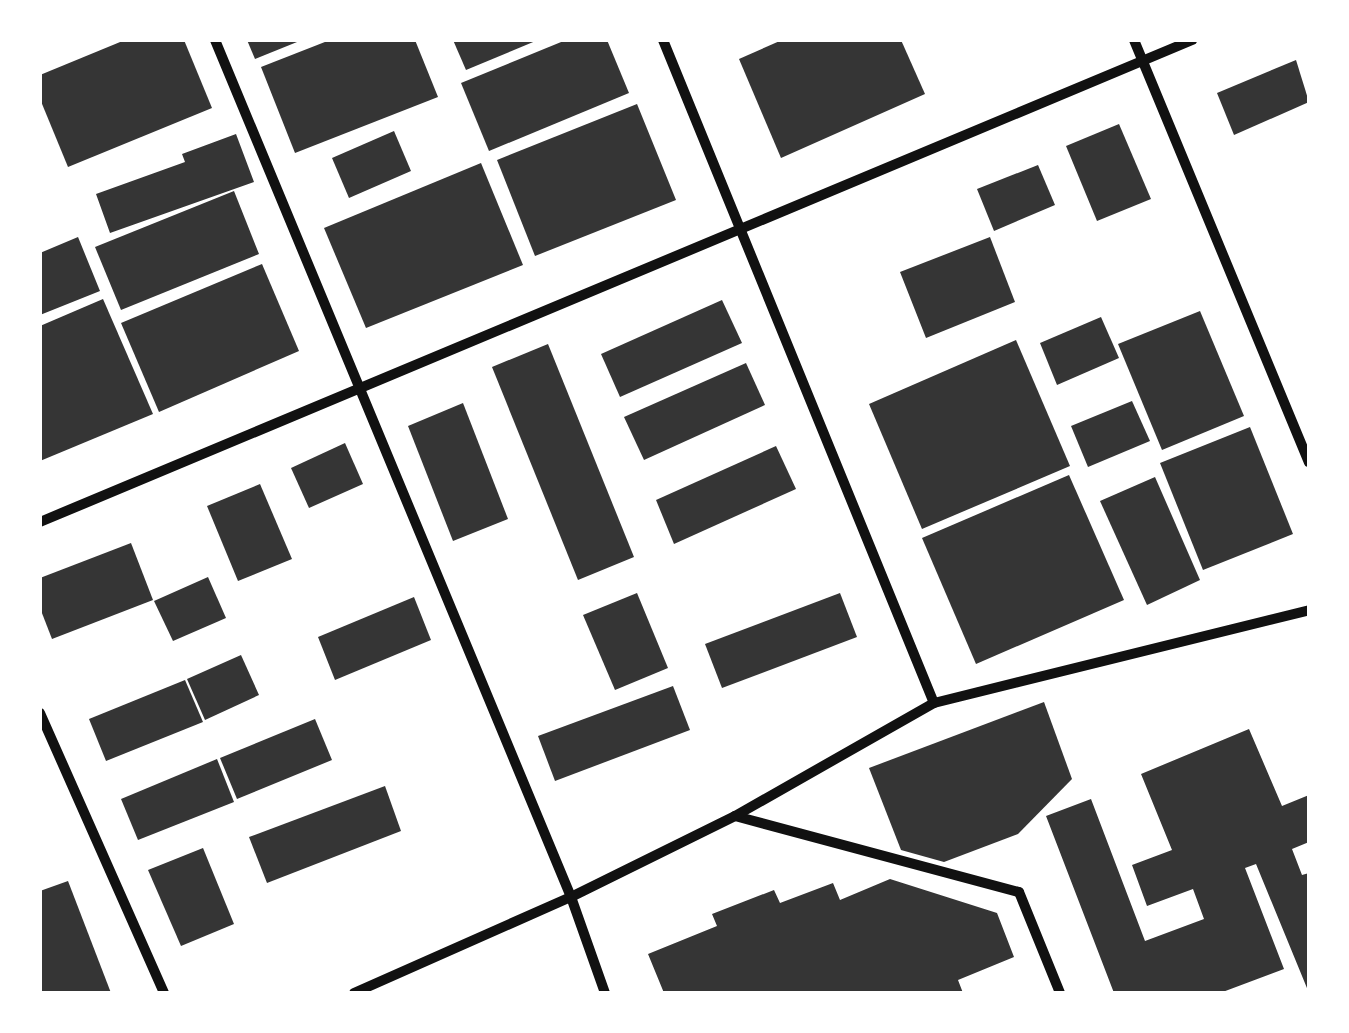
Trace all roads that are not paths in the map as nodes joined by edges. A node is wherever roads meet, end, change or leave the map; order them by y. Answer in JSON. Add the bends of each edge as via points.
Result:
{"nodes":[{"id":1,"x":214,"y":40,"type":"edge"},
{"id":2,"x":662,"y":40,"type":"edge"},
{"id":3,"x":1134,"y":40,"type":"edge"},
{"id":4,"x":1192,"y":40,"type":"edge"},
{"id":5,"x":1142,"y":60,"type":"junction"},
{"id":6,"x":740,"y":228,"type":"junction"},
{"id":7,"x":358,"y":392,"type":"junction"},
{"id":8,"x":1309,"y":462,"type":"edge"},
{"id":9,"x":40,"y":522,"type":"edge"},
{"id":10,"x":1309,"y":610,"type":"edge"},
{"id":11,"x":934,"y":703,"type":"junction"},
{"id":12,"x":40,"y":713,"type":"edge"},
{"id":13,"x":735,"y":816,"type":"junction"},
{"id":14,"x":571,"y":897,"type":"junction"},
{"id":15,"x":164,"y":993,"type":"edge"},
{"id":16,"x":354,"y":993,"type":"edge"},
{"id":17,"x":605,"y":993,"type":"edge"},
{"id":18,"x":1060,"y":993,"type":"edge"}],
"edges":[{"from":1,"to":7,"type":"street"},
{"from":2,"to":6,"type":"street"},
{"from":3,"to":5,"type":"street"},
{"from":4,"to":5,"type":"street"},
{"from":5,"to":6,"type":"street"},
{"from":5,"to":8,"type":"street"},
{"from":6,"to":7,"type":"street"},
{"from":6,"to":11,"type":"street"},
{"from":7,"to":9,"type":"street"},
{"from":7,"to":14,"type":"street"},
{"from":10,"to":11,"type":"street"},
{"from":11,"to":13,"type":"street"},
{"from":12,"to":15,"type":"street"},
{"from":13,"to":14,"type":"street"},
{"from":13,"to":18,"type":"street","via":[[1019,892]]},
{"from":14,"to":16,"type":"street"},
{"from":14,"to":17,"type":"street"}]}
